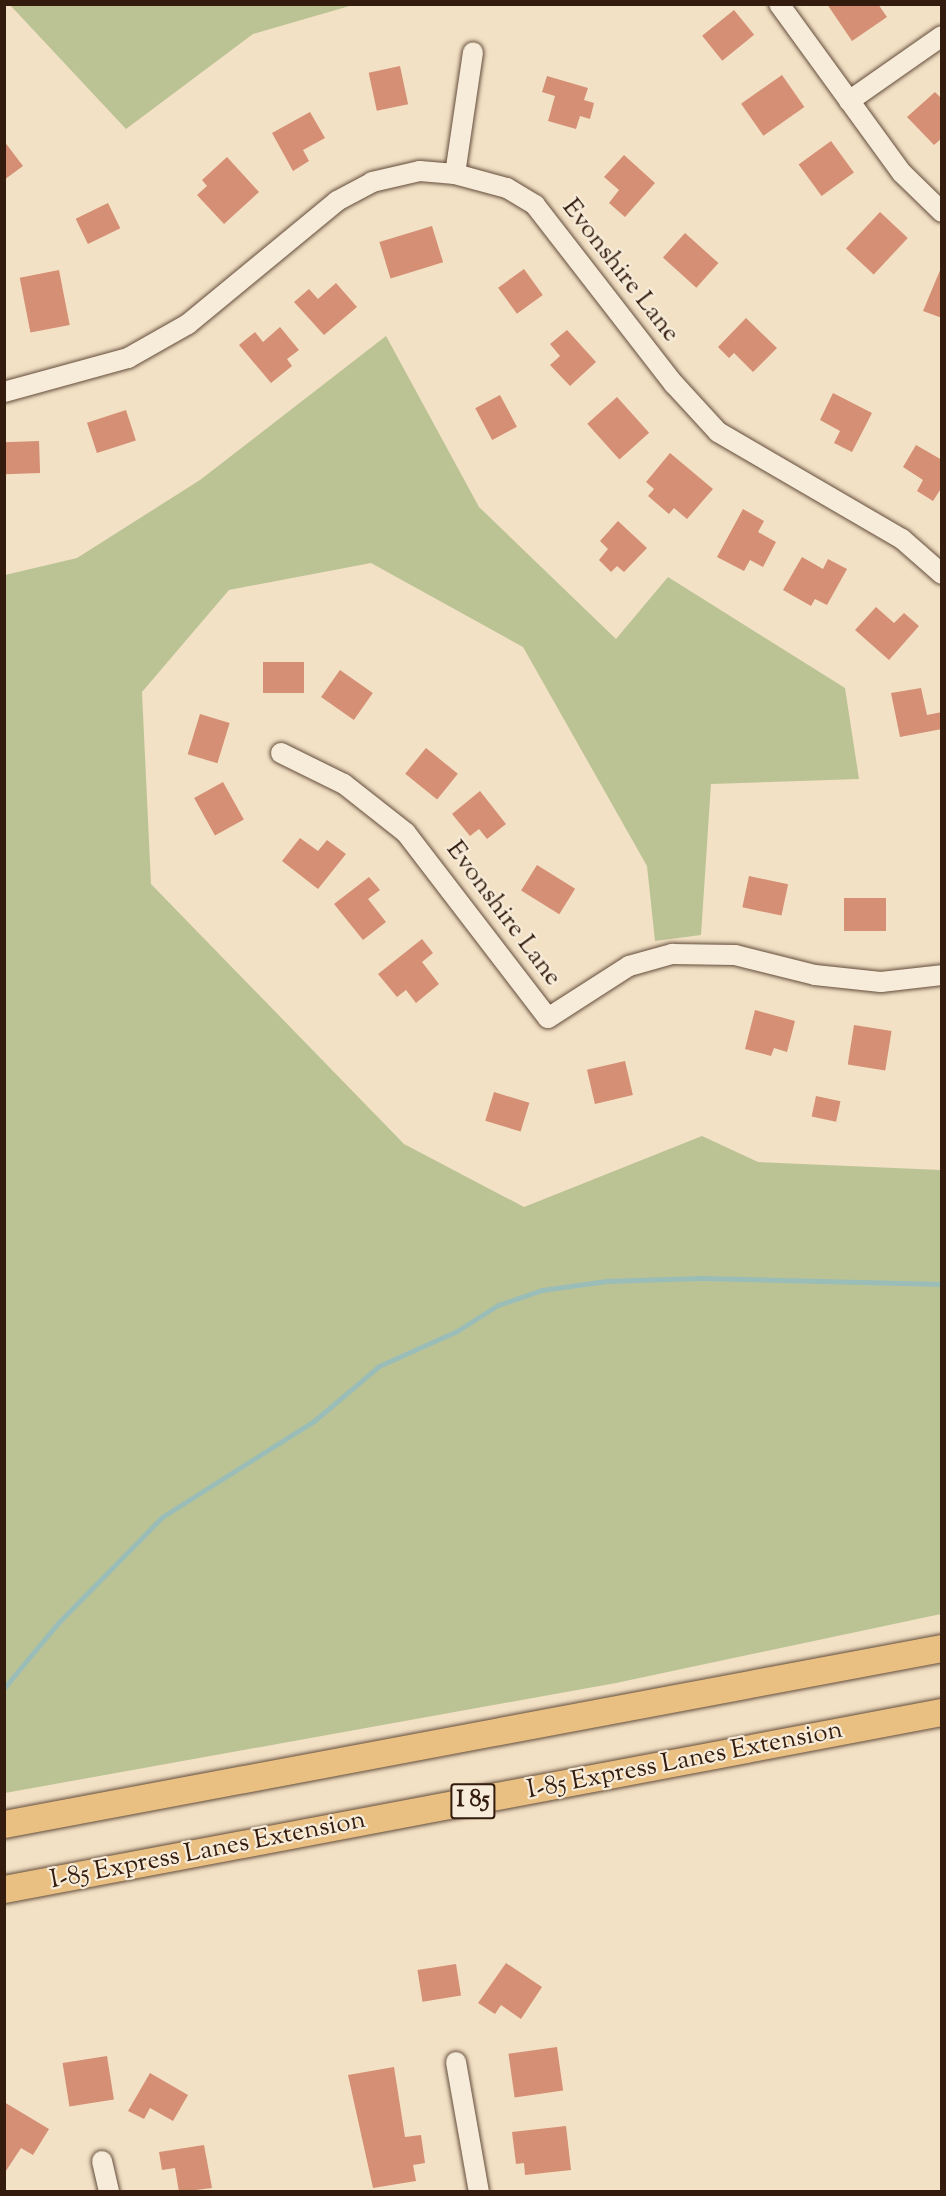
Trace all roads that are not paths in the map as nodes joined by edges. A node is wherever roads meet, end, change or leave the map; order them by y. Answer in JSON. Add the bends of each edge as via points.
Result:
{"nodes":[{"id":1,"x":779,"y":4,"type":"edge"},
{"id":2,"x":942,"y":36,"type":"edge"},
{"id":3,"x":473,"y":52,"type":"dead end"},
{"id":4,"x":849,"y":101,"type":"junction"},
{"id":5,"x":455,"y":174,"type":"junction"},
{"id":6,"x":942,"y":212,"type":"edge"},
{"id":7,"x":4,"y":392,"type":"edge"},
{"id":8,"x":942,"y":574,"type":"edge"},
{"id":9,"x":281,"y":753,"type":"dead end"},
{"id":10,"x":942,"y":975,"type":"edge"},
{"id":11,"x":942,"y":1648,"type":"edge"},
{"id":12,"x":942,"y":1712,"type":"edge"},
{"id":13,"x":4,"y":1824,"type":"edge"},
{"id":14,"x":4,"y":1889,"type":"edge"},
{"id":15,"x":456,"y":2062,"type":"dead end"},
{"id":16,"x":102,"y":2161,"type":"dead end"},
{"id":17,"x":110,"y":2192,"type":"edge"},
{"id":18,"x":479,"y":2192,"type":"edge"}],
"edges":[{"from":1,"to":4,"type":"street"},
{"from":2,"to":4,"type":"street"},
{"from":3,"to":5,"type":"street"},
{"from":4,"to":6,"type":"street","via":[[902,173]]},
{"from":5,"to":7,"type":"street","name":"Evonshire Lane","via":[[420,171],[372,182],[337,201],[188,324],[128,358]]},
{"from":5,"to":8,"type":"street","name":"Evonshire Lane","via":[[507,188],[535,205],[674,384],[718,432],[903,539]]},
{"from":9,"to":10,"type":"street","name":"Evonshire Lane","via":[[344,784],[406,833],[548,1018],[629,966],[672,954],[735,955],[815,975],[881,982]]},
{"from":11,"to":13,"type":"highway"},
{"from":12,"to":14,"type":"highway","name":"I-85 Express Lanes Extension","number":"I 85"},
{"from":15,"to":18,"type":"street"},
{"from":16,"to":17,"type":"street"}]}
